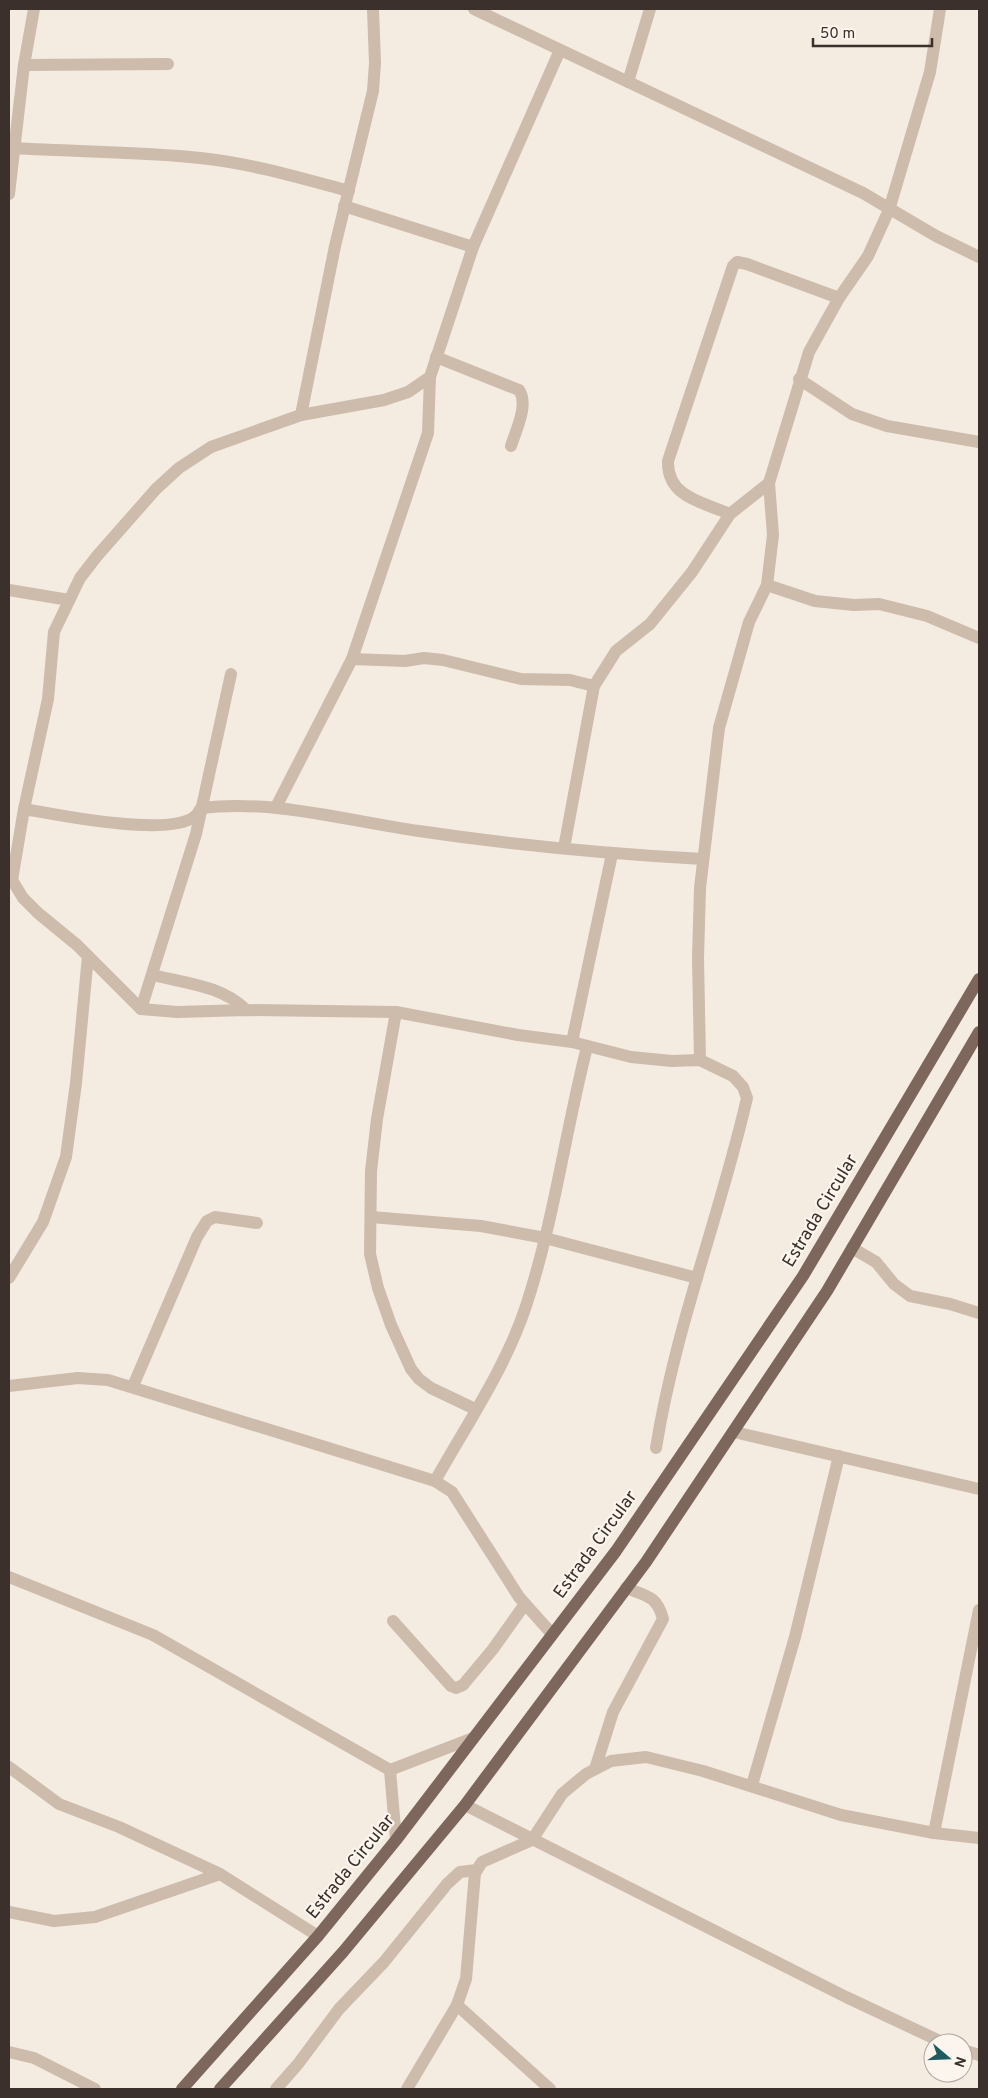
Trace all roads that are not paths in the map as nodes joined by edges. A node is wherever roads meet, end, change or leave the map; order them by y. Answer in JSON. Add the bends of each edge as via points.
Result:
{"nodes":[{"id":1,"x":34,"y":9,"type":"edge"},
{"id":2,"x":373,"y":9,"type":"edge"},
{"id":3,"x":474,"y":9,"type":"edge"},
{"id":4,"x":650,"y":9,"type":"edge"},
{"id":5,"x":940,"y":9,"type":"edge"},
{"id":6,"x":560,"y":50,"type":"junction"},
{"id":7,"x":24,"y":64,"type":"junction"},
{"id":8,"x":168,"y":64,"type":"dead end"},
{"id":9,"x":628,"y":82,"type":"junction"},
{"id":10,"x":12,"y":129,"type":"edge"},
{"id":11,"x":14,"y":148,"type":"junction"},
{"id":12,"x":348,"y":191,"type":"junction"},
{"id":13,"x":9,"y":194,"type":"edge"},
{"id":14,"x":344,"y":206,"type":"junction"},
{"id":15,"x":889,"y":210,"type":"junction"},
{"id":16,"x":472,"y":247,"type":"junction"},
{"id":17,"x":979,"y":257,"type":"edge"},
{"id":18,"x":839,"y":298,"type":"junction"},
{"id":19,"x":436,"y":357,"type":"junction"},
{"id":20,"x":430,"y":377,"type":"junction"},
{"id":21,"x":799,"y":379,"type":"junction"},
{"id":22,"x":300,"y":415,"type":"junction"},
{"id":23,"x":979,"y":442,"type":"edge"},
{"id":24,"x":511,"y":446,"type":"dead end"},
{"id":25,"x":769,"y":483,"type":"junction"},
{"id":26,"x":730,"y":514,"type":"junction"},
{"id":27,"x":9,"y":583,"type":"edge"},
{"id":28,"x":767,"y":585,"type":"junction"},
{"id":29,"x":9,"y":590,"type":"edge"},
{"id":30,"x":69,"y":600,"type":"junction"},
{"id":31,"x":979,"y":638,"type":"edge"},
{"id":32,"x":352,"y":660,"type":"junction"},
{"id":33,"x":231,"y":674,"type":"dead end"},
{"id":34,"x":594,"y":686,"type":"junction"},
{"id":35,"x":276,"y":807,"type":"junction"},
{"id":36,"x":201,"y":808,"type":"junction"},
{"id":37,"x":24,"y":809,"type":"junction"},
{"id":38,"x":564,"y":848,"type":"junction"},
{"id":39,"x":612,"y":854,"type":"junction"},
{"id":40,"x":703,"y":859,"type":"junction"},
{"id":41,"x":10,"y":878,"type":"edge"},
{"id":42,"x":88,"y":956,"type":"junction"},
{"id":43,"x":154,"y":975,"type":"junction"},
{"id":44,"x":979,"y":980,"type":"edge"},
{"id":45,"x":142,"y":1009,"type":"junction"},
{"id":46,"x":246,"y":1010,"type":"junction"},
{"id":47,"x":396,"y":1012,"type":"junction"},
{"id":48,"x":979,"y":1032,"type":"edge"},
{"id":49,"x":572,"y":1042,"type":"junction"},
{"id":50,"x":587,"y":1047,"type":"junction"},
{"id":51,"x":700,"y":1060,"type":"junction"},
{"id":52,"x":371,"y":1217,"type":"junction"},
{"id":53,"x":257,"y":1223,"type":"dead end"},
{"id":54,"x":545,"y":1238,"type":"junction"},
{"id":55,"x":852,"y":1248,"type":"junction"},
{"id":56,"x":9,"y":1278,"type":"edge"},
{"id":57,"x":697,"y":1278,"type":"junction"},
{"id":58,"x":979,"y":1313,"type":"edge"},
{"id":59,"x":9,"y":1386,"type":"edge"},
{"id":60,"x":133,"y":1386,"type":"junction"},
{"id":61,"x":475,"y":1409,"type":"junction"},
{"id":62,"x":734,"y":1432,"type":"junction"},
{"id":63,"x":656,"y":1448,"type":"dead end"},
{"id":64,"x":838,"y":1456,"type":"junction"},
{"id":65,"x":435,"y":1480,"type":"junction"},
{"id":66,"x":979,"y":1489,"type":"edge"},
{"id":67,"x":9,"y":1576,"type":"edge"},
{"id":68,"x":626,"y":1588,"type":"junction"},
{"id":69,"x":525,"y":1604,"type":"junction"},
{"id":70,"x":979,"y":1610,"type":"edge"},
{"id":71,"x":393,"y":1621,"type":"dead end"},
{"id":72,"x":552,"y":1634,"type":"junction"},
{"id":73,"x":473,"y":1738,"type":"junction"},
{"id":74,"x":9,"y":1768,"type":"edge"},
{"id":75,"x":595,"y":1769,"type":"junction"},
{"id":76,"x":390,"y":1770,"type":"junction"},
{"id":77,"x":752,"y":1786,"type":"junction"},
{"id":78,"x":465,"y":1805,"type":"junction"},
{"id":79,"x":934,"y":1833,"type":"junction"},
{"id":80,"x":979,"y":1838,"type":"edge"},
{"id":81,"x":396,"y":1840,"type":"junction"},
{"id":82,"x":532,"y":1840,"type":"junction"},
{"id":83,"x":477,"y":1870,"type":"junction"},
{"id":84,"x":220,"y":1874,"type":"junction"},
{"id":85,"x":9,"y":1912,"type":"edge"},
{"id":86,"x":318,"y":1936,"type":"junction"},
{"id":87,"x":457,"y":2005,"type":"junction"},
{"id":88,"x":923,"y":2033,"type":"edge"},
{"id":89,"x":9,"y":2052,"type":"edge"},
{"id":90,"x":95,"y":2089,"type":"edge"},
{"id":91,"x":182,"y":2089,"type":"edge"},
{"id":92,"x":220,"y":2089,"type":"edge"},
{"id":93,"x":276,"y":2089,"type":"edge"},
{"id":94,"x":407,"y":2089,"type":"edge"},
{"id":95,"x":550,"y":2089,"type":"edge"}],
"edges":[{"from":1,"to":7,"type":"street"},
{"from":2,"to":12,"type":"street","via":[[373,91]]},
{"from":3,"to":6,"type":"street"},
{"from":4,"to":9,"type":"street"},
{"from":5,"to":15,"type":"street","via":[[930,72]]},
{"from":6,"to":9,"type":"street"},
{"from":6,"to":16,"type":"street"},
{"from":7,"to":8,"type":"street"},
{"from":7,"to":10,"type":"street"},
{"from":9,"to":15,"type":"street","via":[[863,193]]},
{"from":10,"to":11,"type":"street"},
{"from":11,"to":12,"type":"street","via":[[202,158],[282,173]]},
{"from":11,"to":13,"type":"street"},
{"from":12,"to":14,"type":"street"},
{"from":14,"to":16,"type":"street"},
{"from":14,"to":22,"type":"street"},
{"from":15,"to":17,"type":"street"},
{"from":15,"to":18,"type":"street","via":[[868,256]]},
{"from":16,"to":19,"type":"street"},
{"from":18,"to":21,"type":"street","via":[[809,352]]},
{"from":18,"to":26,"type":"street","via":[[747,264],[736,262],[733,266],[668,461],[668,475],[682,494]]},
{"from":19,"to":20,"type":"street"},
{"from":19,"to":24,"type":"street","via":[[519,390],[523,405]]},
{"from":20,"to":22,"type":"street","via":[[408,392],[384,400]]},
{"from":20,"to":32,"type":"street","via":[[428,433]]},
{"from":21,"to":23,"type":"street","via":[[852,414],[869,420]]},
{"from":21,"to":25,"type":"street"},
{"from":22,"to":30,"type":"street","via":[[211,447],[179,468],[156,489],[97,556],[80,578]]},
{"from":25,"to":26,"type":"street"},
{"from":25,"to":28,"type":"street","via":[[773,535]]},
{"from":26,"to":34,"type":"street","via":[[692,572],[650,624],[616,651]]},
{"from":27,"to":29,"type":"street"},
{"from":28,"to":31,"type":"street","via":[[815,601],[879,604],[918,613]]},
{"from":28,"to":40,"type":"street","via":[[749,622],[719,728]]},
{"from":29,"to":30,"type":"street"},
{"from":30,"to":37,"type":"street","via":[[54,632],[48,699]]},
{"from":32,"to":34,"type":"street","via":[[443,660],[521,679],[570,680]]},
{"from":32,"to":35,"type":"street"},
{"from":33,"to":36,"type":"street"},
{"from":34,"to":38,"type":"street"},
{"from":35,"to":36,"type":"street"},
{"from":35,"to":38,"type":"street","via":[[484,841]]},
{"from":36,"to":37,"type":"street","via":[[193,818],[154,825],[114,824]]},
{"from":36,"to":43,"type":"street"},
{"from":37,"to":41,"type":"street"},
{"from":38,"to":39,"type":"street"},
{"from":39,"to":40,"type":"street"},
{"from":39,"to":49,"type":"street"},
{"from":40,"to":51,"type":"street","via":[[698,958]]},
{"from":41,"to":42,"type":"street","via":[[23,898]]},
{"from":42,"to":45,"type":"street"},
{"from":42,"to":56,"type":"street","via":[[66,1157],[43,1222]]},
{"from":43,"to":45,"type":"street"},
{"from":43,"to":46,"type":"street","via":[[217,990],[238,1001]]},
{"from":44,"to":72,"type":"main road","name":"Estrada Circular","via":[[803,1276],[616,1551]]},
{"from":45,"to":46,"type":"street","via":[[177,1012]]},
{"from":46,"to":47,"type":"street"},
{"from":47,"to":49,"type":"street"},
{"from":47,"to":52,"type":"street","via":[[377,1119],[371,1171]]},
{"from":48,"to":55,"type":"main road"},
{"from":49,"to":50,"type":"street"},
{"from":50,"to":51,"type":"street","via":[[631,1058]]},
{"from":50,"to":54,"type":"street"},
{"from":51,"to":57,"type":"street","via":[[733,1076],[743,1087],[747,1098]]},
{"from":52,"to":54,"type":"street","via":[[481,1226]]},
{"from":52,"to":61,"type":"street","via":[[370,1254],[378,1288],[411,1369],[431,1388]]},
{"from":53,"to":60,"type":"street","via":[[216,1217],[207,1221],[197,1237]]},
{"from":54,"to":57,"type":"street"},
{"from":54,"to":61,"type":"street","via":[[511,1346]]},
{"from":55,"to":58,"type":"street","via":[[876,1262],[894,1284],[910,1296]]},
{"from":55,"to":62,"type":"main road"},
{"from":57,"to":63,"type":"street","via":[[664,1400]]},
{"from":59,"to":60,"type":"street","via":[[78,1378]]},
{"from":60,"to":65,"type":"street"},
{"from":61,"to":65,"type":"street"},
{"from":62,"to":64,"type":"street"},
{"from":62,"to":68,"type":"main road"},
{"from":64,"to":66,"type":"street"},
{"from":64,"to":77,"type":"street","via":[[795,1637]]},
{"from":65,"to":69,"type":"street","via":[[452,1492]]},
{"from":67,"to":76,"type":"street","via":[[152,1635]]},
{"from":68,"to":75,"type":"street","via":[[654,1599],[660,1606],[663,1619],[613,1712]]},
{"from":68,"to":78,"type":"main road"},
{"from":69,"to":71,"type":"street","via":[[473,1674],[456,1688]]},
{"from":69,"to":72,"type":"street"},
{"from":70,"to":79,"type":"street"},
{"from":72,"to":73,"type":"main road","name":"Estrada Circular"},
{"from":73,"to":76,"type":"street"},
{"from":73,"to":81,"type":"main road","name":"Estrada Circular"},
{"from":74,"to":84,"type":"street","via":[[59,1804],[119,1827]]},
{"from":75,"to":77,"type":"street","via":[[611,1761],[646,1757]]},
{"from":75,"to":82,"type":"street","via":[[562,1794]]},
{"from":76,"to":81,"type":"street"},
{"from":77,"to":79,"type":"street","via":[[840,1815]]},
{"from":78,"to":82,"type":"street"},
{"from":78,"to":92,"type":"main road","via":[[343,1952]]},
{"from":79,"to":80,"type":"street"},
{"from":81,"to":86,"type":"main road","name":"Estrada Circular"},
{"from":82,"to":83,"type":"street","via":[[482,1862]]},
{"from":82,"to":88,"type":"street"},
{"from":83,"to":87,"type":"street","via":[[468,1930],[466,1979]]},
{"from":83,"to":93,"type":"street","via":[[460,1872],[447,1884],[384,1962],[339,2009]]},
{"from":84,"to":85,"type":"street","via":[[95,1917],[54,1921]]},
{"from":84,"to":86,"type":"street"},
{"from":86,"to":91,"type":"main road","name":"Estrada Circular"},
{"from":87,"to":94,"type":"street"},
{"from":87,"to":95,"type":"street"},
{"from":89,"to":90,"type":"street","via":[[34,2058]]}]}
